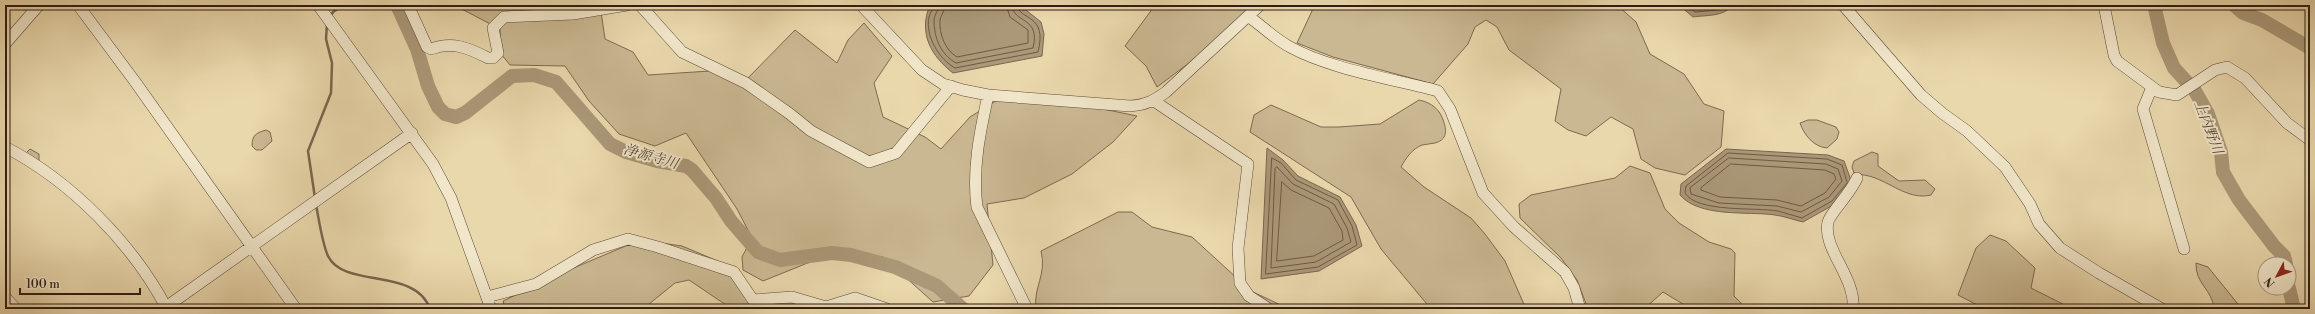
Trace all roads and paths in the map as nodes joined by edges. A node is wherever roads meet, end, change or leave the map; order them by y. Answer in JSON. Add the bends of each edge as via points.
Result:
{"nodes":[{"id":1,"x":39,"y":5,"type":"edge"},
{"id":2,"x":78,"y":5,"type":"edge"},
{"id":3,"x":318,"y":5,"type":"edge"},
{"id":4,"x":408,"y":5,"type":"edge"},
{"id":5,"x":627,"y":5,"type":"edge"},
{"id":6,"x":640,"y":5,"type":"edge"},
{"id":7,"x":861,"y":5,"type":"edge"},
{"id":8,"x":1260,"y":5,"type":"edge"},
{"id":9,"x":1843,"y":5,"type":"edge"},
{"id":10,"x":2104,"y":5,"type":"edge"},
{"id":11,"x":1248,"y":16,"type":"junction"},
{"id":12,"x":5,"y":44,"type":"edge"},
{"id":13,"x":951,"y":86,"type":"junction"},
{"id":14,"x":2152,"y":87,"type":"junction"},
{"id":15,"x":988,"y":95,"type":"junction"},
{"id":16,"x":1154,"y":101,"type":"junction"},
{"id":17,"x":412,"y":133,"type":"junction"},
{"id":18,"x":2310,"y":140,"type":"edge"},
{"id":19,"x":5,"y":147,"type":"edge"},
{"id":20,"x":1857,"y":178,"type":"dead end"},
{"id":21,"x":252,"y":248,"type":"junction"},
{"id":22,"x":2184,"y":249,"type":"dead end"},
{"id":23,"x":5,"y":297,"type":"edge"},
{"id":24,"x":487,"y":297,"type":"junction"},
{"id":25,"x":167,"y":308,"type":"edge"},
{"id":26,"x":16,"y":309,"type":"edge"},
{"id":27,"x":296,"y":309,"type":"edge"},
{"id":28,"x":491,"y":309,"type":"edge"},
{"id":29,"x":887,"y":309,"type":"edge"},
{"id":30,"x":1027,"y":309,"type":"edge"},
{"id":31,"x":1269,"y":309,"type":"edge"},
{"id":32,"x":1580,"y":309,"type":"edge"},
{"id":33,"x":1853,"y":309,"type":"edge"},
{"id":34,"x":2162,"y":309,"type":"edge"}],
"edges":[{"from":1,"to":12,"type":"street"},
{"from":2,"to":21,"type":"street"},
{"from":3,"to":17,"type":"street"},
{"from":4,"to":5,"type":"street","via":[[427,47],[431,49],[440,45],[458,45],[493,58],[498,53],[493,28],[504,17],[573,14]]},
{"from":6,"to":13,"type":"street","via":[[682,52],[746,84],[811,131],[869,162],[896,153]]},
{"from":7,"to":13,"type":"street","via":[[922,70]]},
{"from":8,"to":11,"type":"street"},
{"from":9,"to":34,"type":"street","via":[[1921,95],[1967,131],[2005,167],[2030,204],[2039,224],[2060,248],[2099,274]]},
{"from":10,"to":14,"type":"street","via":[[2117,61]]},
{"from":11,"to":16,"type":"street"},
{"from":11,"to":32,"type":"street","via":[[1289,47],[1339,65],[1438,91],[1450,109],[1483,193],[1514,227],[1565,272],[1574,288]]},
{"from":13,"to":15,"type":"street"},
{"from":14,"to":18,"type":"street","via":[[2158,92],[2177,95],[2215,70],[2227,67],[2245,78],[2287,123]]},
{"from":14,"to":22,"type":"street","via":[[2143,109]]},
{"from":15,"to":16,"type":"street","via":[[1114,106],[1142,105]]},
{"from":15,"to":30,"type":"street","via":[[977,149],[974,189],[976,207],[1007,264]]},
{"from":16,"to":31,"type":"street","via":[[1248,164],[1246,201],[1238,248],[1240,283],[1249,296]]},
{"from":17,"to":21,"type":"street"},
{"from":17,"to":24,"type":"street","via":[[433,164],[451,198]]},
{"from":19,"to":25,"type":"street","via":[[34,165],[83,202],[143,268]]},
{"from":20,"to":33,"type":"street","via":[[1853,189],[1829,219],[1828,226],[1832,246],[1851,287]]},
{"from":21,"to":25,"type":"street"},
{"from":21,"to":27,"type":"street"},
{"from":23,"to":26,"type":"street"},
{"from":24,"to":28,"type":"street"},
{"from":24,"to":29,"type":"street","via":[[536,284],[593,250],[628,239],[658,246],[734,272],[753,300],[792,297],[826,307],[855,298]]}]}
